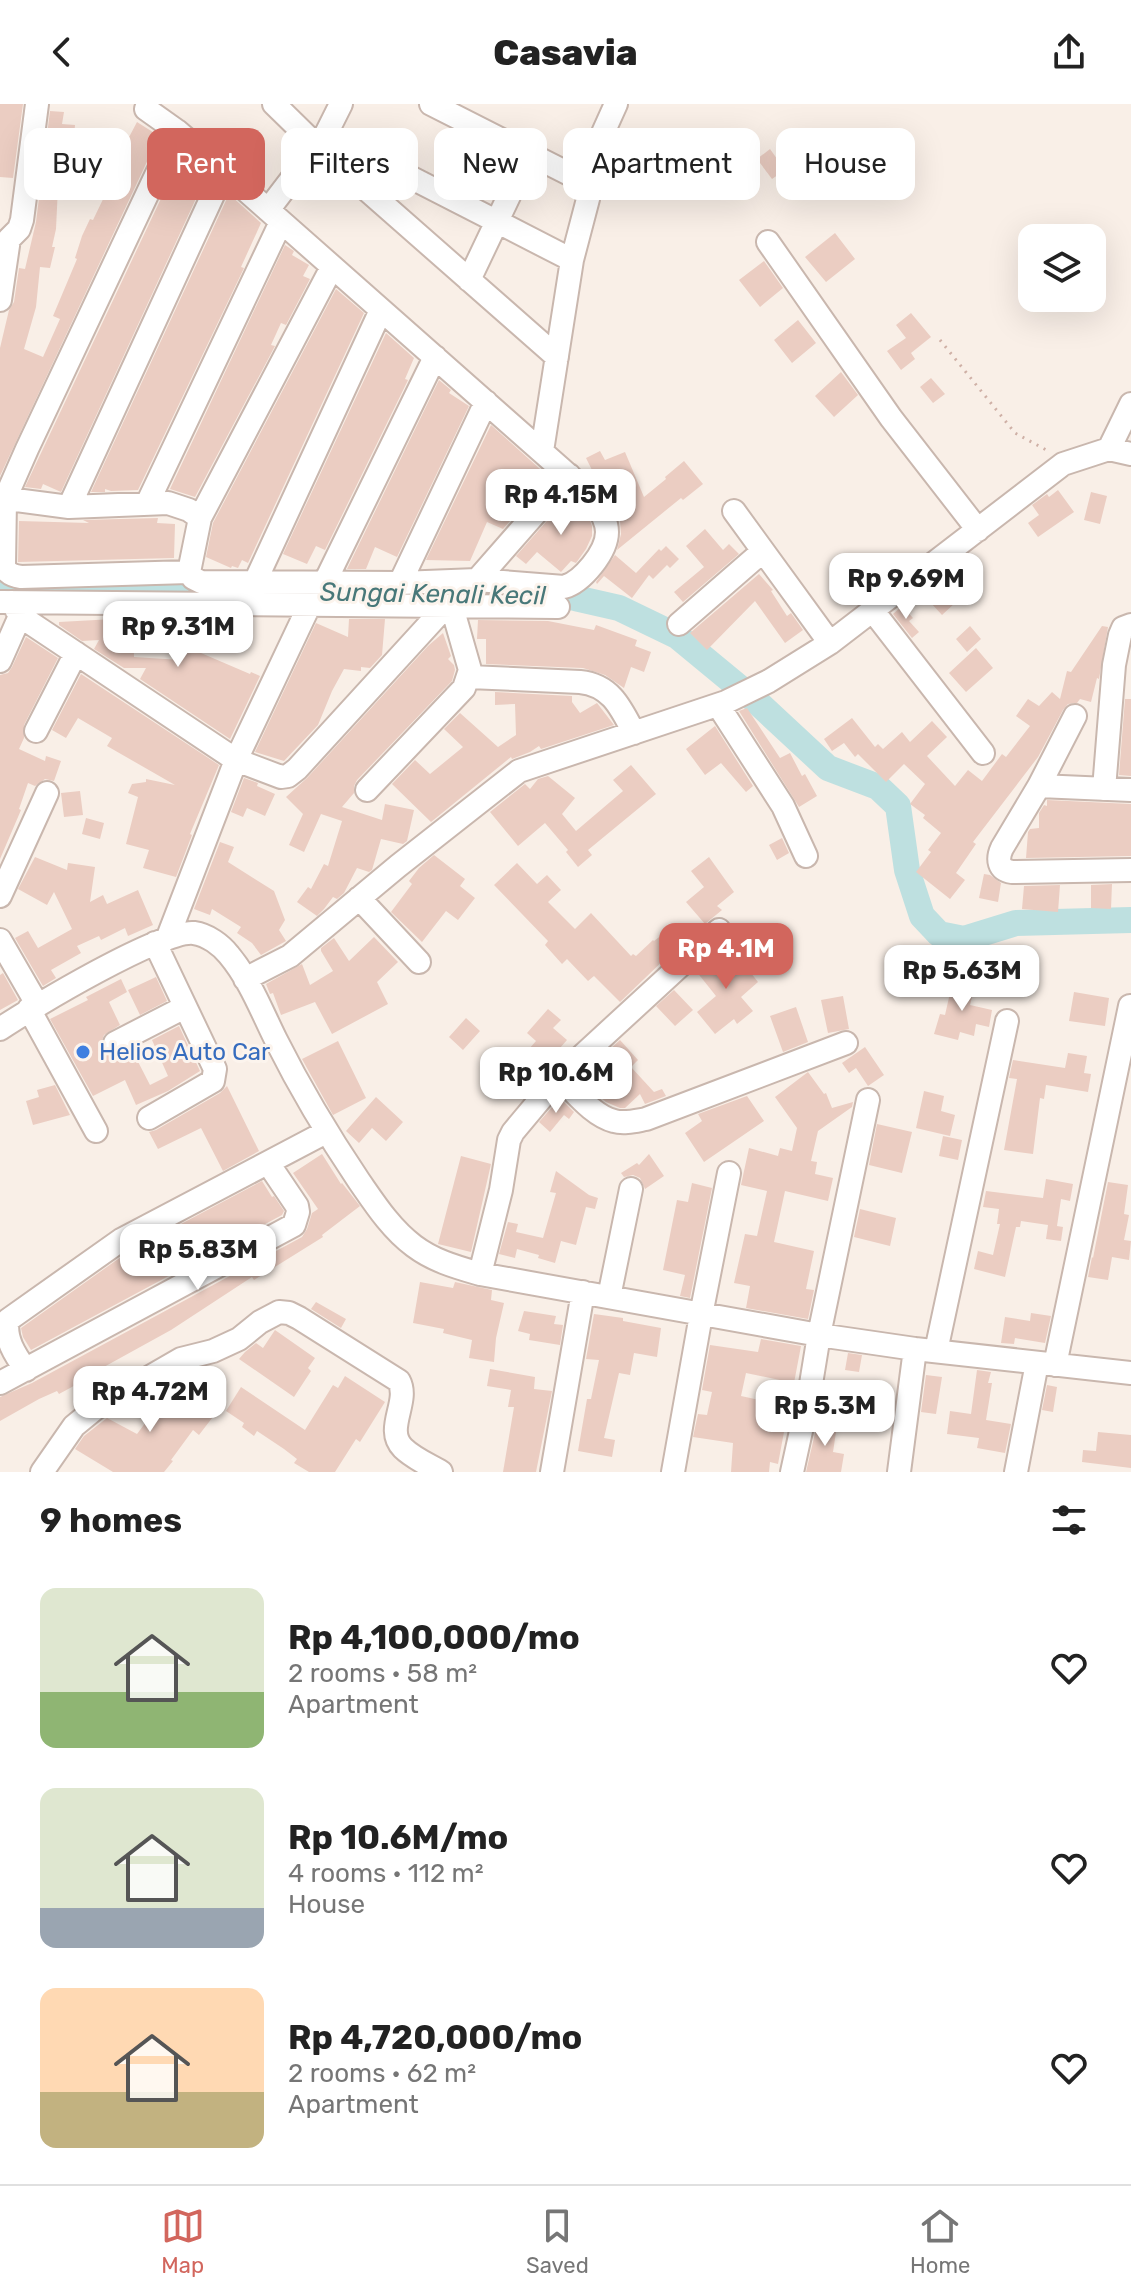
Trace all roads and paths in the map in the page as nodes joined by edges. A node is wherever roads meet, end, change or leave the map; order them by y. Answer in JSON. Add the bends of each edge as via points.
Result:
{"nodes":[{"id":1,"x":37,"y":104,"type":"edge"},
{"id":2,"x":274,"y":104,"type":"edge"},
{"id":3,"x":341,"y":104,"type":"edge"},
{"id":4,"x":431,"y":104,"type":"edge"},
{"id":5,"x":616,"y":104,"type":"edge"},
{"id":6,"x":146,"y":109,"type":"dead end"},
{"id":7,"x":173,"y":128,"type":"edge"},
{"id":8,"x":305,"y":128,"type":"edge"},
{"id":9,"x":328,"y":128,"type":"edge"},
{"id":10,"x":478,"y":128,"type":"edge"},
{"id":11,"x":605,"y":128,"type":"edge"},
{"id":12,"x":418,"y":186,"type":"edge"},
{"id":13,"x":147,"y":195,"type":"edge"},
{"id":14,"x":211,"y":200,"type":"edge"},
{"id":15,"x":256,"y":200,"type":"edge"},
{"id":16,"x":284,"y":200,"type":"edge"},
{"id":17,"x":384,"y":200,"type":"edge"},
{"id":18,"x":507,"y":200,"type":"edge"},
{"id":19,"x":587,"y":200,"type":"edge"},
{"id":20,"x":274,"y":216,"type":"junction"},
{"id":21,"x":496,"y":223,"type":"junction"},
{"id":22,"x":768,"y":242,"type":"dead end"},
{"id":23,"x":572,"y":260,"type":"junction"},
{"id":24,"x":332,"y":267,"type":"junction"},
{"id":25,"x":469,"y":280,"type":"junction"},
{"id":26,"x":0,"y":300,"type":"edge"},
{"id":27,"x":381,"y":310,"type":"junction"},
{"id":28,"x":940,"y":340,"type":"dead end"},
{"id":29,"x":435,"y":357,"type":"junction"},
{"id":30,"x":557,"y":357,"type":"junction"},
{"id":31,"x":486,"y":402,"type":"junction"},
{"id":32,"x":1131,"y":404,"type":"edge"},
{"id":33,"x":542,"y":451,"type":"junction"},
{"id":34,"x":1120,"y":452,"type":"edge"},
{"id":35,"x":1067,"y":461,"type":"junction"},
{"id":36,"x":569,"y":475,"type":"junction"},
{"id":37,"x":3,"y":499,"type":"edge"},
{"id":38,"x":147,"y":504,"type":"junction"},
{"id":39,"x":69,"y":507,"type":"junction"},
{"id":40,"x":734,"y":511,"type":"dead end"},
{"id":41,"x":200,"y":518,"type":"junction"},
{"id":42,"x":978,"y":530,"type":"junction"},
{"id":43,"x":763,"y":551,"type":"junction"},
{"id":44,"x":189,"y":572,"type":"junction"},
{"id":45,"x":477,"y":580,"type":"junction"},
{"id":46,"x":255,"y":582,"type":"junction"},
{"id":47,"x":400,"y":583,"type":"junction"},
{"id":48,"x":317,"y":592,"type":"junction"},
{"id":49,"x":449,"y":606,"type":"junction"},
{"id":50,"x":11,"y":607,"type":"edge"},
{"id":51,"x":558,"y":607,"type":"dead end"},
{"id":52,"x":873,"y":611,"type":"junction"},
{"id":53,"x":679,"y":624,"type":"dead end"},
{"id":54,"x":1131,"y":625,"type":"edge"},
{"id":55,"x":830,"y":643,"type":"junction"},
{"id":56,"x":76,"y":653,"type":"junction"},
{"id":57,"x":0,"y":661,"type":"edge"},
{"id":58,"x":469,"y":677,"type":"junction"},
{"id":59,"x":722,"y":703,"type":"junction"},
{"id":60,"x":1075,"y":716,"type":"dead end"},
{"id":61,"x":36,"y":731,"type":"dead end"},
{"id":62,"x":634,"y":733,"type":"junction"},
{"id":63,"x":983,"y":753,"type":"dead end"},
{"id":64,"x":236,"y":760,"type":"junction"},
{"id":65,"x":1039,"y":786,"type":"junction"},
{"id":66,"x":1104,"y":789,"type":"junction"},
{"id":67,"x":367,"y":790,"type":"dead end"},
{"id":68,"x":1131,"y":790,"type":"edge"},
{"id":69,"x":47,"y":793,"type":"dead end"},
{"id":70,"x":806,"y":856,"type":"dead end"},
{"id":71,"x":1131,"y":870,"type":"edge"},
{"id":72,"x":0,"y":896,"type":"edge"},
{"id":73,"x":359,"y":898,"type":"junction"},
{"id":74,"x":719,"y":930,"type":"dead end"},
{"id":75,"x":0,"y":940,"type":"edge"},
{"id":76,"x":161,"y":940,"type":"junction"},
{"id":77,"x":419,"y":962,"type":"dead end"},
{"id":78,"x":245,"y":979,"type":"junction"},
{"id":79,"x":1130,"y":1006,"type":"edge"},
{"id":80,"x":33,"y":1007,"type":"junction"},
{"id":81,"x":185,"y":1007,"type":"junction"},
{"id":82,"x":1007,"y":1021,"type":"dead end"},
{"id":83,"x":0,"y":1029,"type":"edge"},
{"id":84,"x":115,"y":1043,"type":"dead end"},
{"id":85,"x":846,"y":1043,"type":"dead end"},
{"id":86,"x":559,"y":1077,"type":"junction"},
{"id":87,"x":868,"y":1100,"type":"dead end"},
{"id":88,"x":149,"y":1118,"type":"dead end"},
{"id":89,"x":96,"y":1131,"type":"dead end"},
{"id":90,"x":326,"y":1132,"type":"junction"},
{"id":91,"x":268,"y":1163,"type":"junction"},
{"id":92,"x":729,"y":1173,"type":"dead end"},
{"id":93,"x":631,"y":1189,"type":"dead end"},
{"id":94,"x":480,"y":1274,"type":"junction"},
{"id":95,"x":583,"y":1292,"type":"junction"},
{"id":96,"x":609,"y":1297,"type":"junction"},
{"id":97,"x":701,"y":1315,"type":"junction"},
{"id":98,"x":819,"y":1335,"type":"junction"},
{"id":99,"x":926,"y":1350,"type":"junction"},
{"id":100,"x":14,"y":1362,"type":"edge"},
{"id":101,"x":1046,"y":1364,"type":"junction"},
{"id":102,"x":1131,"y":1373,"type":"edge"},
{"id":103,"x":0,"y":1383,"type":"edge"},
{"id":104,"x":42,"y":1472,"type":"edge"},
{"id":105,"x":441,"y":1472,"type":"edge"},
{"id":106,"x":552,"y":1472,"type":"edge"},
{"id":107,"x":673,"y":1472,"type":"edge"},
{"id":108,"x":792,"y":1472,"type":"edge"},
{"id":109,"x":899,"y":1472,"type":"edge"},
{"id":110,"x":1016,"y":1472,"type":"edge"}],
"edges":[{"from":1,"to":26,"type":"street","via":[[22,220],[9,239]]},
{"from":2,"to":8,"type":"street"},
{"from":3,"to":9,"type":"street"},
{"from":4,"to":10,"type":"street"},
{"from":5,"to":11,"type":"street"},
{"from":6,"to":7,"type":"street"},
{"from":12,"to":21,"type":"street"},
{"from":13,"to":37,"type":"street"},
{"from":14,"to":39,"type":"street"},
{"from":15,"to":20,"type":"street"},
{"from":16,"to":20,"type":"street"},
{"from":17,"to":25,"type":"street"},
{"from":18,"to":21,"type":"street"},
{"from":19,"to":23,"type":"street"},
{"from":20,"to":24,"type":"street"},
{"from":20,"to":38,"type":"street"},
{"from":21,"to":23,"type":"street"},
{"from":21,"to":25,"type":"street"},
{"from":22,"to":42,"type":"street","via":[[891,418]]},
{"from":23,"to":30,"type":"street"},
{"from":24,"to":27,"type":"street"},
{"from":24,"to":41,"type":"street"},
{"from":25,"to":30,"type":"street"},
{"from":27,"to":29,"type":"street"},
{"from":27,"to":46,"type":"street"},
{"from":28,"to":35,"type":"path","via":[[1015,433]]},
{"from":29,"to":31,"type":"street"},
{"from":29,"to":48,"type":"street"},
{"from":30,"to":33,"type":"street"},
{"from":31,"to":33,"type":"street"},
{"from":31,"to":47,"type":"street"},
{"from":32,"to":34,"type":"street"},
{"from":33,"to":36,"type":"street"},
{"from":34,"to":35,"type":"street"},
{"from":35,"to":42,"type":"street"},
{"from":36,"to":45,"type":"street"},
{"from":36,"to":45,"type":"street","via":[[592,496],[606,526],[605,542],[586,573],[564,587]]},
{"from":37,"to":39,"type":"street"},
{"from":37,"to":44,"type":"street","via":[[4,566],[13,576]]},
{"from":38,"to":39,"type":"street"},
{"from":38,"to":41,"type":"street","via":[[178,505]]},
{"from":40,"to":43,"type":"street"},
{"from":41,"to":44,"type":"street"},
{"from":42,"to":52,"type":"street"},
{"from":43,"to":53,"type":"street"},
{"from":43,"to":55,"type":"street"},
{"from":44,"to":46,"type":"street","via":[[201,582]]},
{"from":45,"to":47,"type":"street"},
{"from":46,"to":48,"type":"street"},
{"from":47,"to":48,"type":"street"},
{"from":48,"to":49,"type":"street"},
{"from":48,"to":50,"type":"street"},
{"from":48,"to":64,"type":"street"},
{"from":49,"to":51,"type":"street"},
{"from":49,"to":58,"type":"street"},
{"from":49,"to":64,"type":"street","via":[[288,776]]},
{"from":50,"to":56,"type":"street"},
{"from":50,"to":57,"type":"street"},
{"from":52,"to":55,"type":"street"},
{"from":52,"to":63,"type":"street"},
{"from":54,"to":66,"type":"street","via":[[1120,635],[1114,665]]},
{"from":55,"to":59,"type":"street"},
{"from":56,"to":61,"type":"street"},
{"from":56,"to":64,"type":"street"},
{"from":58,"to":62,"type":"street","via":[[596,685],[620,705]]},
{"from":58,"to":67,"type":"street"},
{"from":59,"to":62,"type":"street"},
{"from":59,"to":70,"type":"street"},
{"from":60,"to":65,"type":"street"},
{"from":62,"to":73,"type":"street","via":[[519,771]]},
{"from":64,"to":76,"type":"street"},
{"from":65,"to":66,"type":"street"},
{"from":65,"to":71,"type":"street","via":[[1002,848],[998,860],[1003,869]]},
{"from":66,"to":68,"type":"street"},
{"from":69,"to":72,"type":"street"},
{"from":73,"to":77,"type":"street"},
{"from":73,"to":78,"type":"street","via":[[290,956]]},
{"from":74,"to":86,"type":"street"},
{"from":75,"to":80,"type":"street"},
{"from":76,"to":78,"type":"street","via":[[194,933],[206,937],[231,957]]},
{"from":76,"to":80,"type":"street"},
{"from":76,"to":81,"type":"street"},
{"from":78,"to":90,"type":"street"},
{"from":79,"to":101,"type":"street"},
{"from":80,"to":83,"type":"street"},
{"from":80,"to":89,"type":"street"},
{"from":81,"to":84,"type":"street"},
{"from":81,"to":88,"type":"street","via":[[216,1075]]},
{"from":82,"to":99,"type":"street"},
{"from":85,"to":86,"type":"street","via":[[630,1122],[605,1117]]},
{"from":86,"to":94,"type":"street","via":[[509,1140]]},
{"from":87,"to":98,"type":"street"},
{"from":90,"to":91,"type":"street"},
{"from":90,"to":94,"type":"street","via":[[396,1230],[430,1257]]},
{"from":91,"to":100,"type":"street","via":[[121,1240],[8,1320],[5,1331]]},
{"from":91,"to":100,"type":"street","via":[[297,1206],[294,1225]]},
{"from":92,"to":97,"type":"street"},
{"from":93,"to":96,"type":"street"},
{"from":94,"to":95,"type":"street"},
{"from":95,"to":96,"type":"street"},
{"from":95,"to":106,"type":"street"},
{"from":96,"to":97,"type":"street"},
{"from":97,"to":98,"type":"street"},
{"from":97,"to":107,"type":"street"},
{"from":98,"to":99,"type":"street"},
{"from":98,"to":108,"type":"street"},
{"from":99,"to":101,"type":"street"},
{"from":99,"to":109,"type":"street"},
{"from":100,"to":103,"type":"street"},
{"from":101,"to":102,"type":"street"},
{"from":101,"to":110,"type":"street"},
{"from":104,"to":105,"type":"street","via":[[74,1426],[96,1408],[181,1359],[239,1339],[279,1312],[299,1318],[399,1381],[403,1392],[398,1441]]}]}
